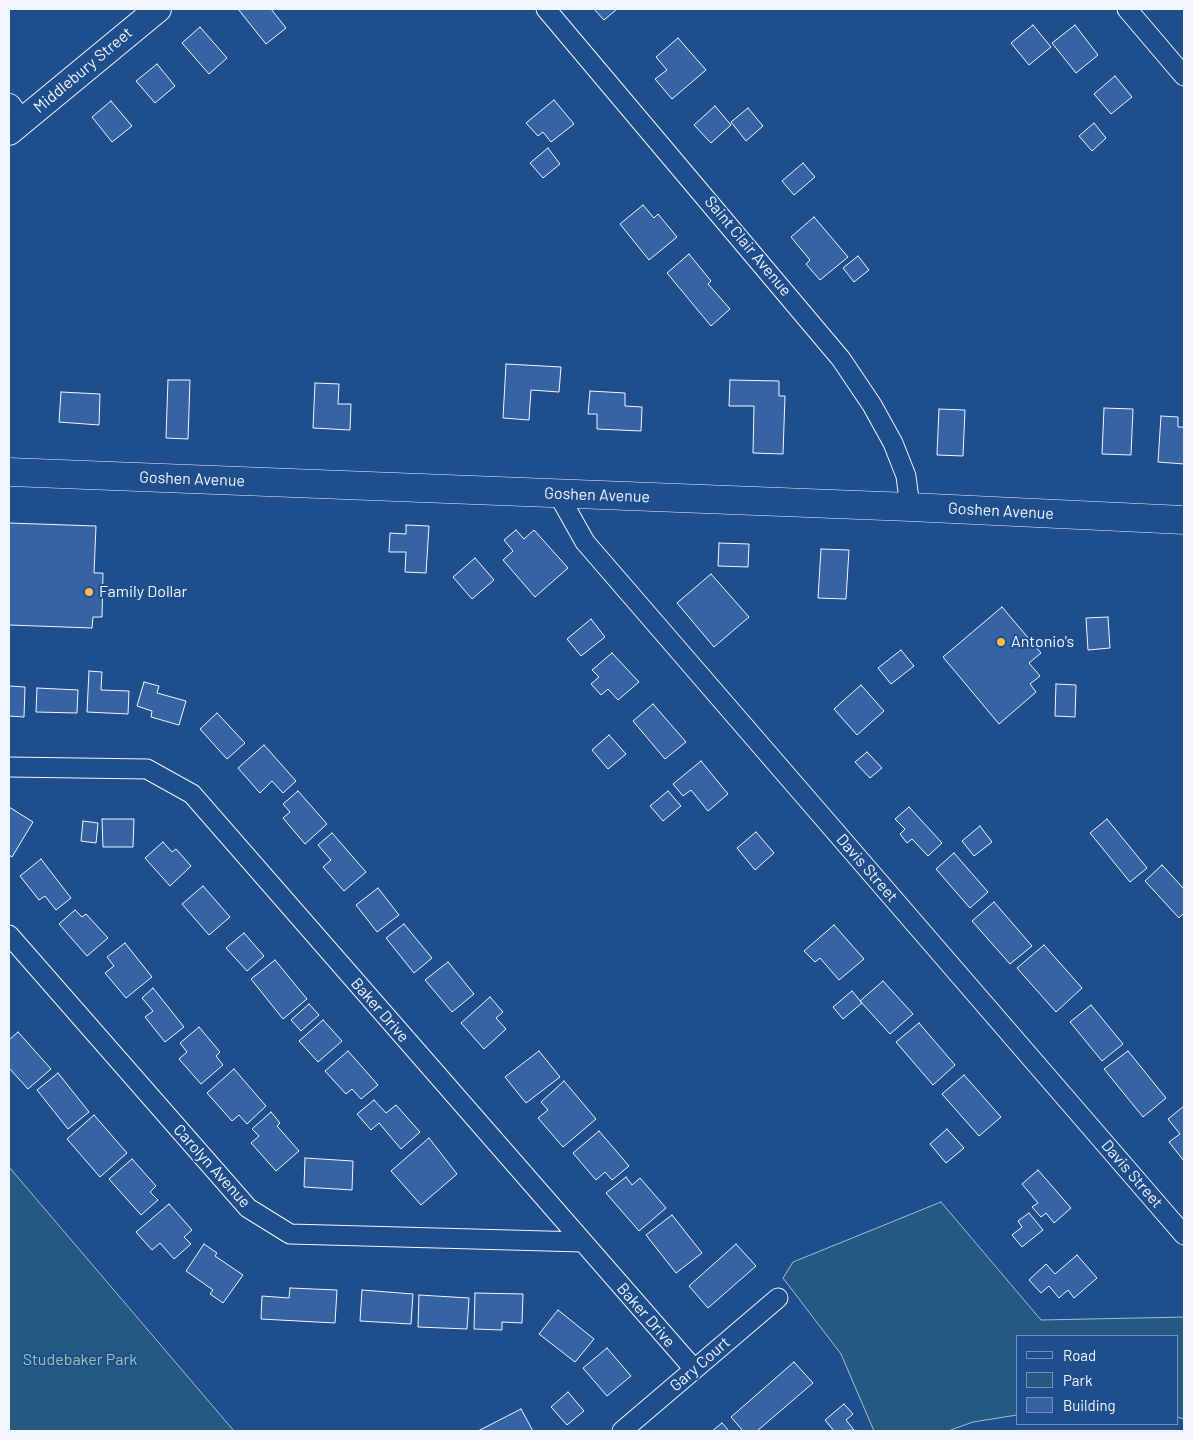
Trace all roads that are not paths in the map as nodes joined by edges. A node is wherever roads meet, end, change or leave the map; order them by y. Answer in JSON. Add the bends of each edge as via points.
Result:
{"nodes":[{"id":1,"x":158,"y":9,"type":"edge"},
{"id":2,"x":546,"y":9,"type":"edge"},
{"id":3,"x":1127,"y":9,"type":"edge"},
{"id":4,"x":1184,"y":76,"type":"edge"},
{"id":5,"x":13,"y":120,"type":"edge"},
{"id":6,"x":9,"y":472,"type":"edge"},
{"id":7,"x":558,"y":494,"type":"junction"},
{"id":8,"x":910,"y":506,"type":"junction"},
{"id":9,"x":1184,"y":520,"type":"edge"},
{"id":10,"x":9,"y":767,"type":"edge"},
{"id":11,"x":9,"y":935,"type":"edge"},
{"id":12,"x":1184,"y":1235,"type":"edge"},
{"id":13,"x":583,"y":1242,"type":"junction"},
{"id":14,"x":778,"y":1298,"type":"dead end"},
{"id":15,"x":694,"y":1369,"type":"junction"},
{"id":16,"x":622,"y":1431,"type":"edge"}],
"edges":[{"from":1,"to":5,"type":"main road","name":"Middlebury Street"},
{"from":2,"to":8,"type":"street","name":"Saint Clair Avenue","via":[[840,359],[872,405],[893,444],[906,476]]},
{"from":3,"to":4,"type":"street"},
{"from":6,"to":7,"type":"main road","name":"Goshen Avenue"},
{"from":7,"to":8,"type":"main road","name":"Goshen Avenue"},
{"from":7,"to":12,"type":"street","name":"Davis Street","via":[[586,542]]},
{"from":8,"to":9,"type":"main road","name":"Goshen Avenue"},
{"from":10,"to":13,"type":"street","name":"Baker Drive","via":[[147,769],[192,794]]},
{"from":11,"to":13,"type":"street","name":"Carolyn Avenue","via":[[248,1208],[290,1234]]},
{"from":13,"to":15,"type":"street","name":"Baker Drive"},
{"from":14,"to":15,"type":"street","name":"Gary Court"},
{"from":15,"to":16,"type":"street","name":"Gary Court"}]}
